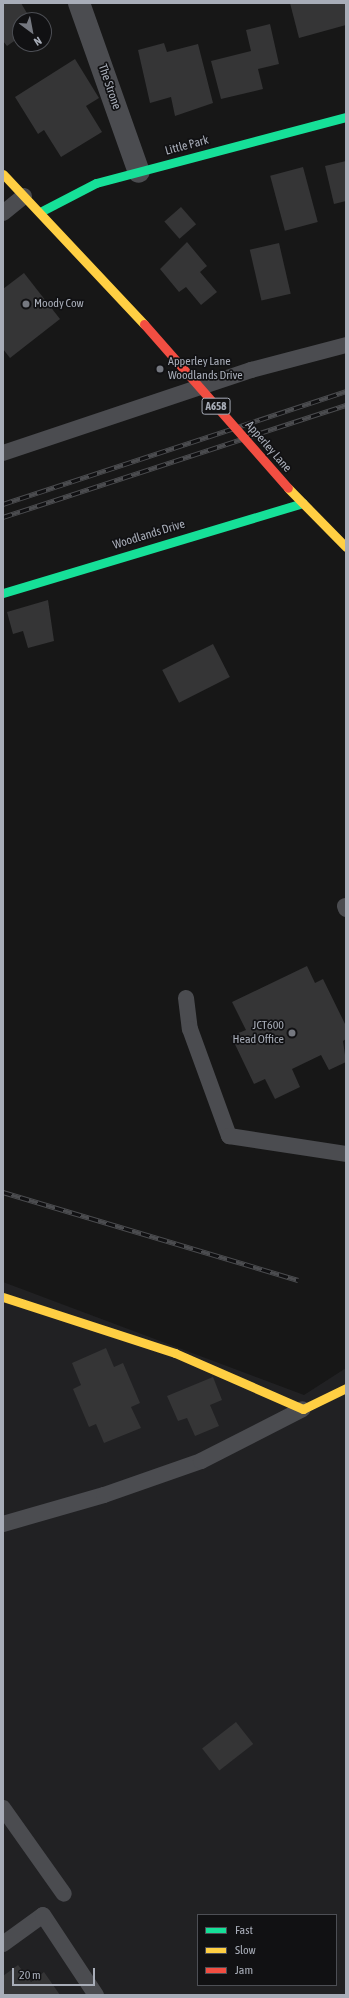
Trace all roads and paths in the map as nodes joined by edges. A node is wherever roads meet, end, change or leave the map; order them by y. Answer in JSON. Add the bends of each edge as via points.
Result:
{"nodes":[{"id":1,"x":79,"y":3,"type":"edge"},
{"id":2,"x":346,"y":118,"type":"edge"},
{"id":3,"x":139,"y":172,"type":"junction"},
{"id":4,"x":3,"y":174,"type":"edge"},
{"id":5,"x":24,"y":196,"type":"junction"},
{"id":6,"x":40,"y":212,"type":"junction"},
{"id":7,"x":3,"y":213,"type":"edge"},
{"id":8,"x":346,"y":345,"type":"edge"},
{"id":9,"x":3,"y":453,"type":"edge"},
{"id":10,"x":303,"y":503,"type":"junction"},
{"id":11,"x":346,"y":547,"type":"edge"},
{"id":12,"x":3,"y":593,"type":"edge"},
{"id":13,"x":186,"y":998,"type":"dead end"},
{"id":14,"x":346,"y":1154,"type":"edge"},
{"id":15,"x":3,"y":1297,"type":"edge"},
{"id":16,"x":346,"y":1388,"type":"edge"},
{"id":17,"x":303,"y":1409,"type":"junction"},
{"id":18,"x":3,"y":1524,"type":"edge"},
{"id":19,"x":3,"y":1808,"type":"edge"},
{"id":20,"x":64,"y":1894,"type":"dead end"},
{"id":21,"x":3,"y":1944,"type":"edge"},
{"id":22,"x":96,"y":1995,"type":"edge"}],
"edges":[{"from":1,"to":3,"type":"street","name":"The Strone"},
{"from":2,"to":3,"type":"main road","name":"Little Park"},
{"from":3,"to":6,"type":"main road","name":"Little Park","via":[[96,183]]},
{"from":4,"to":5,"type":"main road","number":"A658"},
{"from":5,"to":6,"type":"main road","number":"A658"},
{"from":5,"to":7,"type":"lane"},
{"from":6,"to":10,"type":"main road","name":"Apperley Lane","number":"A658","bridge":true,"via":[[144,324]]},
{"from":8,"to":9,"type":"lane","via":[[236,375]]},
{"from":10,"to":11,"type":"main road","name":"Apperley Lane","number":"A658"},
{"from":10,"to":12,"type":"main road","name":"Woodlands Drive"},
{"from":13,"to":14,"type":"lane","via":[[190,1029],[229,1136]]},
{"from":15,"to":17,"type":"main road","via":[[175,1353]]},
{"from":16,"to":17,"type":"main road"},
{"from":17,"to":18,"type":"lane","via":[[200,1461],[104,1495]]},
{"from":19,"to":20,"type":"lane"},
{"from":21,"to":22,"type":"lane","via":[[43,1915]]}]}
